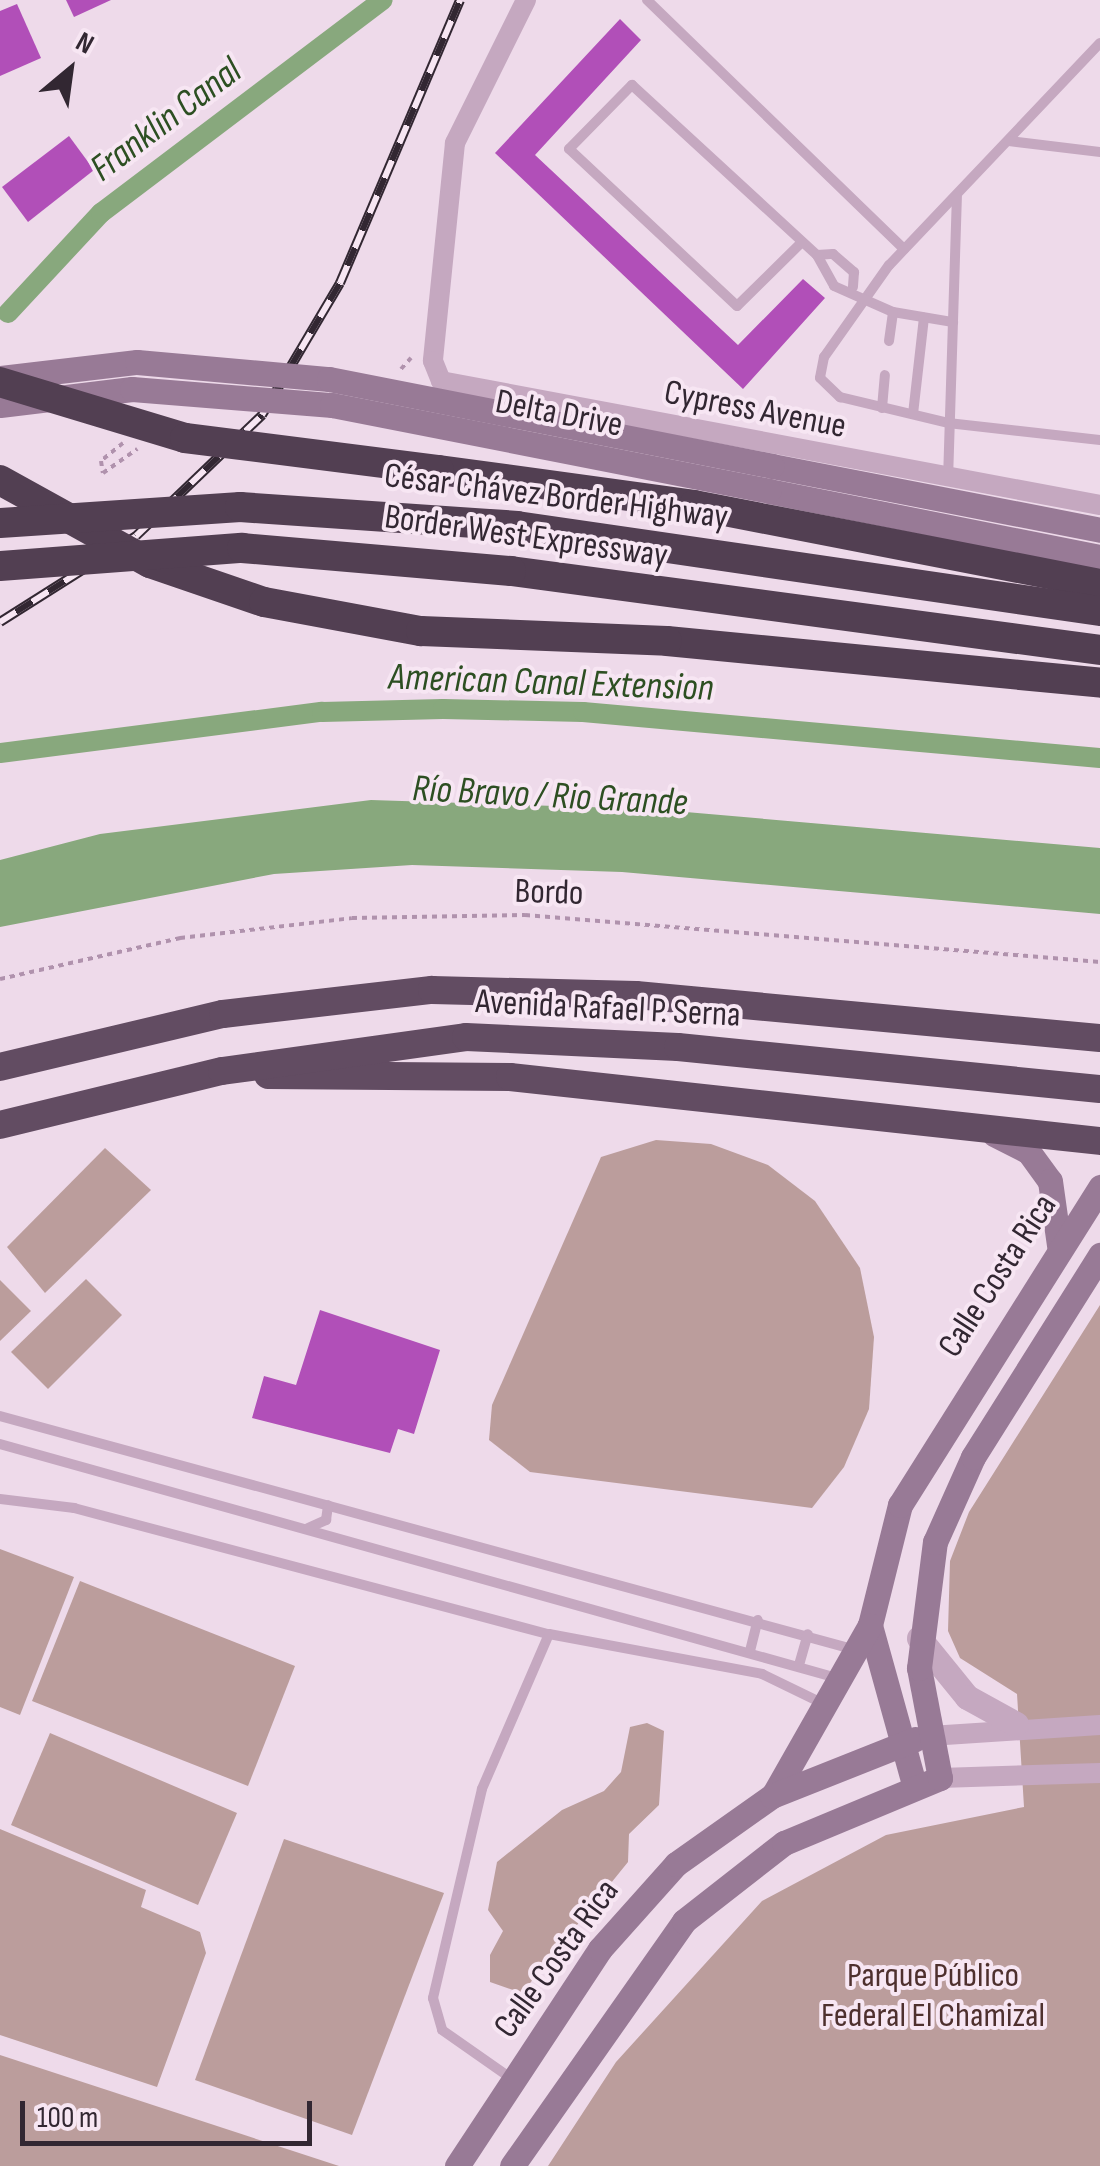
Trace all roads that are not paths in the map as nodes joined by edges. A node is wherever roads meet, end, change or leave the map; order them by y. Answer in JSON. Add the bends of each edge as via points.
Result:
{"nodes":[{"id":1,"x":526,"y":0,"type":"edge"},
{"id":2,"x":647,"y":0,"type":"edge"},
{"id":3,"x":1100,"y":43,"type":"edge"},
{"id":4,"x":1008,"y":141,"type":"junction"},
{"id":5,"x":1100,"y":152,"type":"edge"},
{"id":6,"x":957,"y":196,"type":"junction"},
{"id":7,"x":802,"y":242,"type":"junction"},
{"id":8,"x":904,"y":249,"type":"junction"},
{"id":9,"x":817,"y":255,"type":"junction"},
{"id":10,"x":853,"y":288,"type":"junction"},
{"id":11,"x":865,"y":297,"type":"junction"},
{"id":12,"x":892,"y":312,"type":"junction"},
{"id":13,"x":924,"y":318,"type":"junction"},
{"id":14,"x":952,"y":322,"type":"junction"},
{"id":15,"x":889,"y":341,"type":"dead end"},
{"id":16,"x":885,"y":375,"type":"dead end"},
{"id":17,"x":0,"y":380,"type":"edge"},
{"id":18,"x":0,"y":405,"type":"edge"},
{"id":19,"x":882,"y":408,"type":"junction"},
{"id":20,"x":913,"y":414,"type":"junction"},
{"id":21,"x":948,"y":423,"type":"junction"},
{"id":22,"x":1100,"y":440,"type":"edge"},
{"id":23,"x":771,"y":479,"type":"junction"},
{"id":24,"x":0,"y":480,"type":"edge"},
{"id":25,"x":948,"y":480,"type":"junction"},
{"id":26,"x":1100,"y":505,"type":"edge"},
{"id":27,"x":0,"y":524,"type":"edge"},
{"id":28,"x":1100,"y":530,"type":"edge"},
{"id":29,"x":1100,"y":557,"type":"edge"},
{"id":30,"x":0,"y":566,"type":"edge"},
{"id":31,"x":1100,"y":584,"type":"edge"},
{"id":32,"x":1100,"y":611,"type":"edge"},
{"id":33,"x":1100,"y":650,"type":"edge"},
{"id":34,"x":1100,"y":683,"type":"edge"},
{"id":35,"x":1100,"y":1038,"type":"edge"},
{"id":36,"x":0,"y":1067,"type":"edge"},
{"id":37,"x":222,"y":1071,"type":"junction"},
{"id":38,"x":1100,"y":1090,"type":"edge"},
{"id":39,"x":0,"y":1125,"type":"edge"},
{"id":40,"x":994,"y":1134,"type":"junction"},
{"id":41,"x":1100,"y":1141,"type":"edge"},
{"id":42,"x":1100,"y":1186,"type":"edge"},
{"id":43,"x":1059,"y":1246,"type":"junction"},
{"id":44,"x":1097,"y":1261,"type":"edge"},
{"id":45,"x":0,"y":1416,"type":"edge"},
{"id":46,"x":0,"y":1444,"type":"edge"},
{"id":47,"x":0,"y":1499,"type":"edge"},
{"id":48,"x":328,"y":1505,"type":"junction"},
{"id":49,"x":307,"y":1528,"type":"junction"},
{"id":50,"x":758,"y":1620,"type":"junction"},
{"id":51,"x":870,"y":1625,"type":"junction"},
{"id":52,"x":549,"y":1634,"type":"junction"},
{"id":53,"x":808,"y":1634,"type":"junction"},
{"id":54,"x":919,"y":1638,"type":"junction"},
{"id":55,"x":750,"y":1651,"type":"junction"},
{"id":56,"x":860,"y":1652,"type":"junction"},
{"id":57,"x":799,"y":1665,"type":"junction"},
{"id":58,"x":844,"y":1681,"type":"junction"},
{"id":59,"x":830,"y":1707,"type":"junction"},
{"id":60,"x":1016,"y":1724,"type":"junction"},
{"id":61,"x":1100,"y":1725,"type":"edge"},
{"id":62,"x":930,"y":1736,"type":"junction"},
{"id":63,"x":902,"y":1742,"type":"junction"},
{"id":64,"x":1100,"y":1773,"type":"edge"},
{"id":65,"x":927,"y":1781,"type":"junction"},
{"id":66,"x":772,"y":1796,"type":"junction"},
{"id":67,"x":513,"y":2080,"type":"junction"},
{"id":68,"x":457,"y":2166,"type":"edge"},
{"id":69,"x":512,"y":2166,"type":"edge"}],
"edges":[{"from":1,"to":25,"type":"street","name":"Cypress Avenue","via":[[456,143],[433,361],[441,381]]},
{"from":2,"to":8,"type":"lane"},
{"from":3,"to":4,"type":"lane"},
{"from":4,"to":5,"type":"lane"},
{"from":4,"to":6,"type":"lane"},
{"from":6,"to":8,"type":"lane"},
{"from":6,"to":14,"type":"lane"},
{"from":7,"to":7,"type":"lane","via":[[632,85],[569,149],[737,306]]},
{"from":7,"to":9,"type":"lane"},
{"from":8,"to":11,"type":"lane"},
{"from":9,"to":10,"type":"lane","via":[[834,286]]},
{"from":9,"to":10,"type":"lane","via":[[833,254],[854,272]]},
{"from":10,"to":11,"type":"lane"},
{"from":11,"to":12,"type":"lane"},
{"from":11,"to":19,"type":"lane","via":[[824,357],[820,378],[840,397]]},
{"from":12,"to":13,"type":"lane"},
{"from":12,"to":15,"type":"lane"},
{"from":13,"to":14,"type":"lane"},
{"from":13,"to":20,"type":"lane"},
{"from":14,"to":21,"type":"lane"},
{"from":16,"to":19,"type":"lane"},
{"from":17,"to":23,"type":"main road","name":"Delta Drive","bridge":true,"via":[[137,362],[328,379]]},
{"from":17,"to":31,"type":"highway","bridge":true,"via":[[186,438],[712,508]]},
{"from":18,"to":23,"type":"main road","name":"Delta Drive","bridge":true,"via":[[132,389],[332,405]]},
{"from":19,"to":20,"type":"lane"},
{"from":20,"to":21,"type":"lane"},
{"from":21,"to":22,"type":"lane"},
{"from":21,"to":25,"type":"lane"},
{"from":23,"to":28,"type":"main road","name":"Delta Drive"},
{"from":23,"to":29,"type":"main road","name":"Delta Drive"},
{"from":24,"to":34,"type":"highway","bridge":true,"via":[[150,563],[264,602],[421,630],[667,641]]},
{"from":25,"to":26,"type":"street","name":"Cypress Avenue"},
{"from":27,"to":32,"type":"highway","name":"César Chávez Border Highway","bridge":true,"via":[[240,507],[517,526]]},
{"from":30,"to":33,"type":"highway","name":"Border West Expressway","bridge":true,"via":[[242,548],[510,571]]},
{"from":35,"to":36,"type":"highway","name":"Avenida Rafael P. Serna","via":[[636,996],[432,990],[223,1014]]},
{"from":37,"to":38,"type":"highway","name":"Avenida Rafael P. Serna","via":[[401,1043],[559,1037]]},
{"from":37,"to":39,"type":"highway","name":"Avenida Rafael P. Serna"},
{"from":37,"to":40,"type":"highway","via":[[510,1077]]},
{"from":40,"to":41,"type":"highway"},
{"from":40,"to":43,"type":"main road","via":[[1028,1151],[1050,1181]]},
{"from":42,"to":43,"type":"main road","name":"Calle Costa Rica"},
{"from":43,"to":51,"type":"main road","name":"Calle Costa Rica","via":[[916,1466]]},
{"from":44,"to":54,"type":"main road","via":[[949,1504]]},
{"from":45,"to":48,"type":"lane"},
{"from":46,"to":49,"type":"lane"},
{"from":47,"to":52,"type":"lane","via":[[74,1508]]},
{"from":48,"to":49,"type":"lane","via":[[326,1520]]},
{"from":48,"to":50,"type":"lane"},
{"from":49,"to":55,"type":"lane"},
{"from":50,"to":53,"type":"lane"},
{"from":50,"to":55,"type":"lane"},
{"from":51,"to":56,"type":"main road","name":"Calle Costa Rica"},
{"from":51,"to":63,"type":"main road"},
{"from":52,"to":59,"type":"lane","via":[[762,1674]]},
{"from":52,"to":67,"type":"lane","via":[[482,1789],[433,1998],[442,2030]]},
{"from":53,"to":56,"type":"lane"},
{"from":53,"to":57,"type":"lane"},
{"from":54,"to":60,"type":"street","via":[[968,1697]]},
{"from":54,"to":62,"type":"main road"},
{"from":55,"to":57,"type":"lane"},
{"from":56,"to":58,"type":"main road","name":"Calle Costa Rica"},
{"from":57,"to":58,"type":"lane"},
{"from":58,"to":59,"type":"main road","name":"Calle Costa Rica"},
{"from":59,"to":66,"type":"main road","name":"Calle Costa Rica"},
{"from":60,"to":61,"type":"street"},
{"from":60,"to":62,"type":"street"},
{"from":62,"to":63,"type":"main road","name":"Calle Costa Rica"},
{"from":62,"to":65,"type":"main road"},
{"from":63,"to":65,"type":"main road"},
{"from":63,"to":66,"type":"main road","name":"Calle Costa Rica"},
{"from":64,"to":65,"type":"street"},
{"from":65,"to":69,"type":"main road","via":[[784,1843],[684,1921]]},
{"from":66,"to":67,"type":"main road","name":"Calle Costa Rica","via":[[637,1902]]},
{"from":67,"to":68,"type":"main road","name":"Calle Costa Rica"}]}
